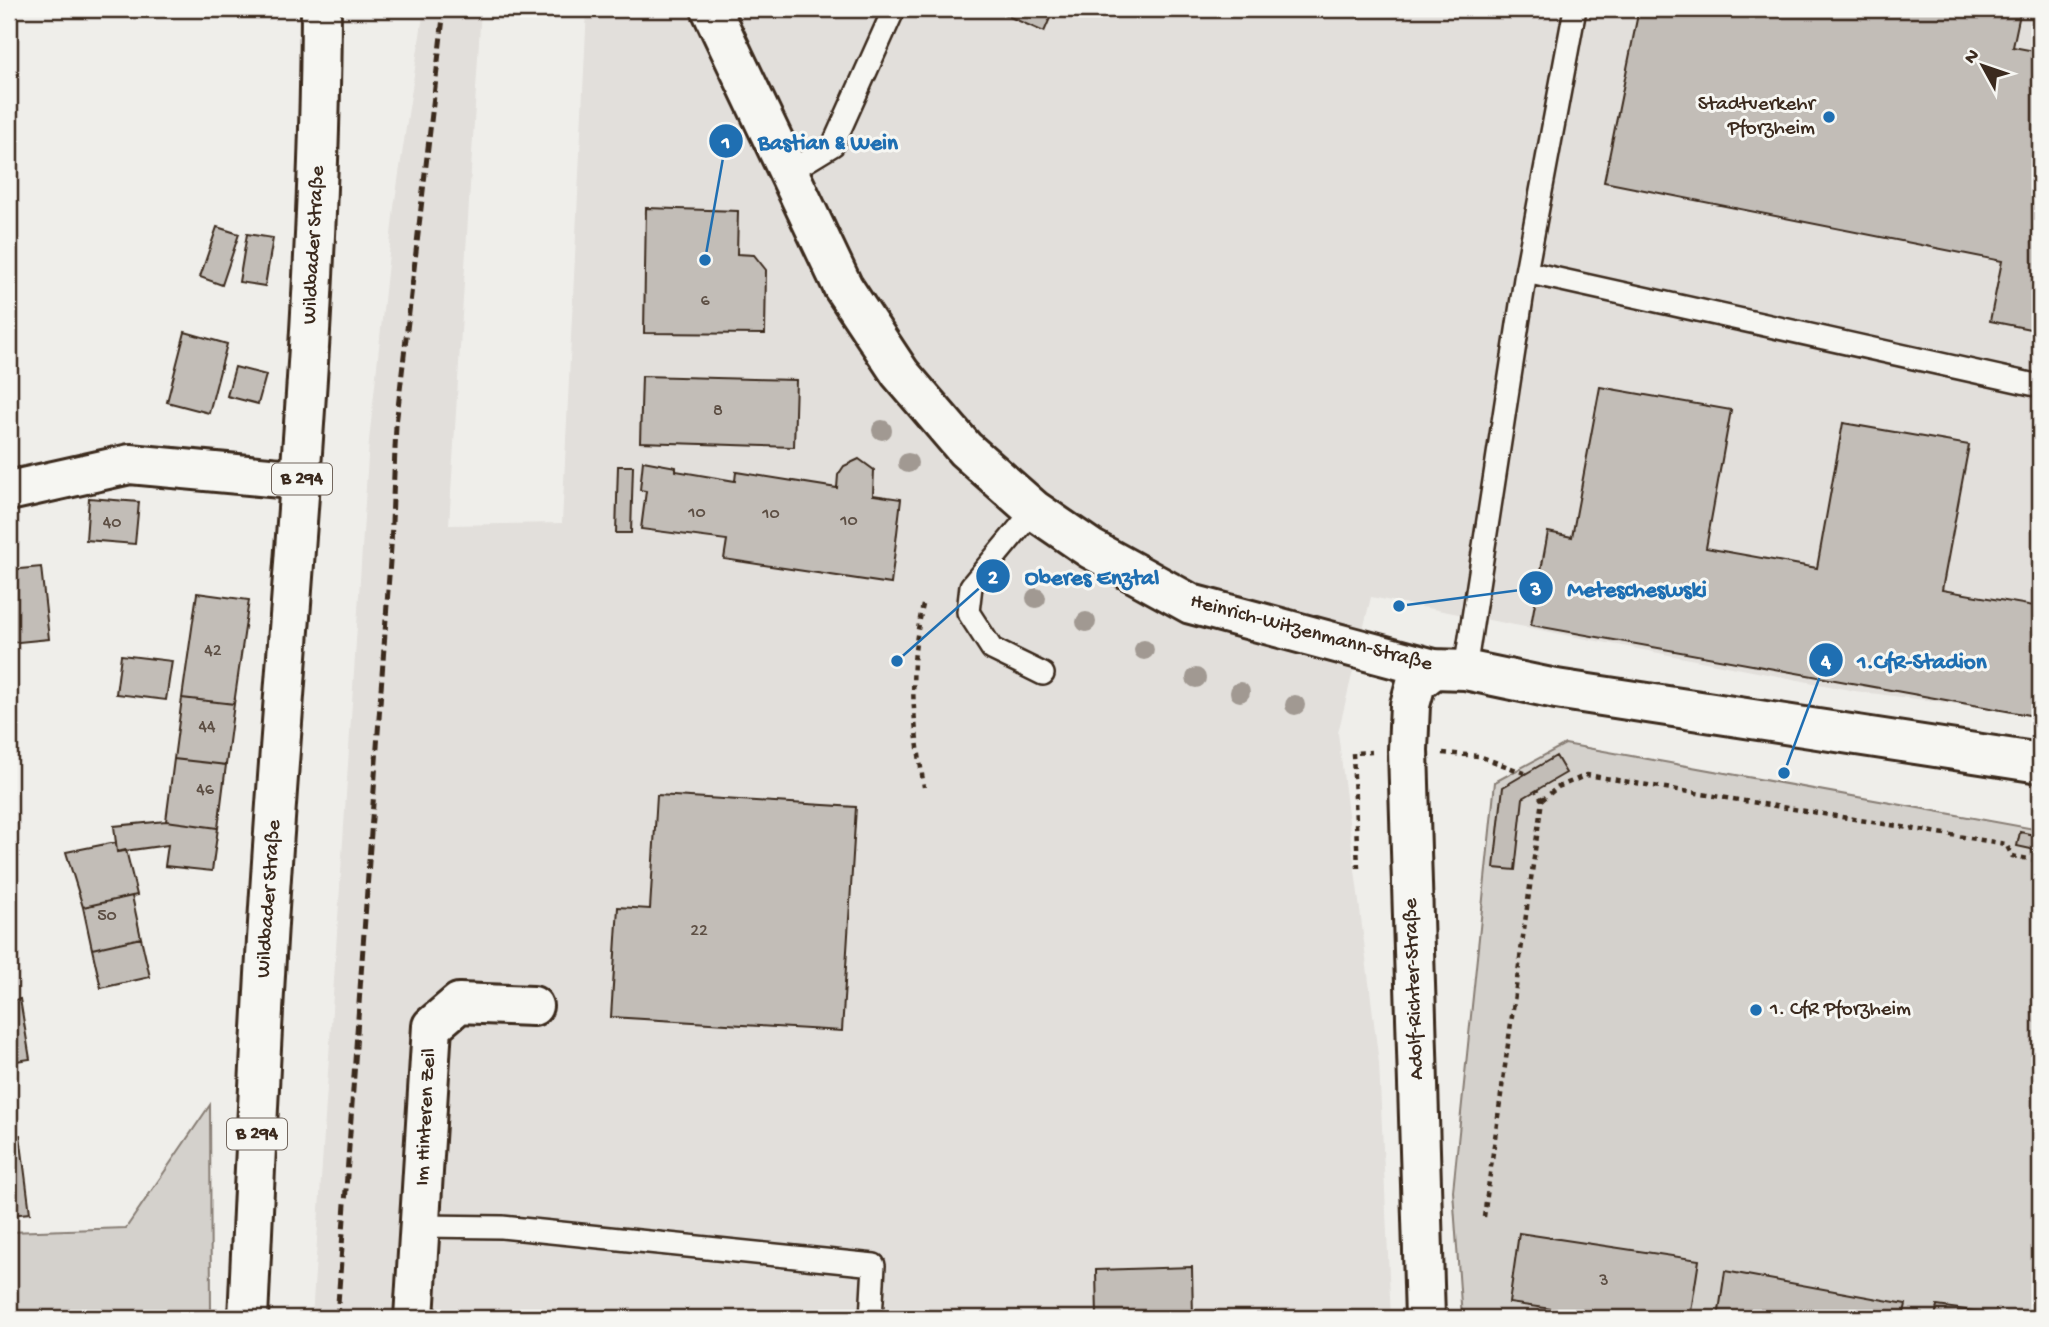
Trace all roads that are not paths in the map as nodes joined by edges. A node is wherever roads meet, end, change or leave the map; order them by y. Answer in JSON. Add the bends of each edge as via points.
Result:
{"nodes":[{"id":1,"x":321,"y":9,"type":"edge"},
{"id":2,"x":711,"y":9,"type":"edge"},
{"id":3,"x":894,"y":9,"type":"edge"},
{"id":4,"x":1575,"y":9,"type":"edge"},
{"id":5,"x":788,"y":173,"type":"junction"},
{"id":6,"x":1526,"y":272,"type":"junction"},
{"id":7,"x":2040,"y":386,"type":"edge"},
{"id":8,"x":302,"y":480,"type":"junction"},
{"id":9,"x":9,"y":491,"type":"edge"},
{"id":10,"x":1034,"y":510,"type":"junction"},
{"id":11,"x":1450,"y":669,"type":"junction"},
{"id":12,"x":1043,"y":674,"type":"dead end"},
{"id":13,"x":2040,"y":763,"type":"edge"},
{"id":14,"x":533,"y":1006,"type":"dead end"},
{"id":15,"x":420,"y":1226,"type":"junction"},
{"id":16,"x":248,"y":1318,"type":"edge"},
{"id":17,"x":414,"y":1318,"type":"edge"},
{"id":18,"x":871,"y":1318,"type":"edge"},
{"id":19,"x":1425,"y":1318,"type":"edge"}],
"edges":[{"from":1,"to":8,"type":"street","name":"Wildbader Straße","number":"B 294","via":[[321,119]]},
{"from":2,"to":5,"type":"street","name":"Heinrich-Witzenmann-Straße"},
{"from":3,"to":5,"type":"lane","via":[[833,145]]},
{"from":4,"to":6,"type":"lane"},
{"from":5,"to":10,"type":"street","name":"Heinrich-Witzenmann-Straße","via":[[843,287],[900,373],[965,449]]},
{"from":6,"to":7,"type":"lane"},
{"from":6,"to":11,"type":"lane"},
{"from":8,"to":9,"type":"street","via":[[130,464]]},
{"from":8,"to":16,"type":"street","name":"Wildbader Straße","number":"B 294","via":[[270,888]]},
{"from":10,"to":11,"type":"street","name":"Heinrich-Witzenmann-Straße","via":[[1091,550],[1191,604]]},
{"from":10,"to":12,"type":"lane","via":[[971,586],[968,612],[992,649]]},
{"from":11,"to":13,"type":"street","name":"Heinrich-Witzenmann-Straße"},
{"from":11,"to":19,"type":"street","name":"Adolf-Richter-Straße","via":[[1416,683],[1408,750]]},
{"from":14,"to":15,"type":"street","name":"Im Hinteren Zeil","via":[[459,1003],[432,1026]]},
{"from":15,"to":17,"type":"street","name":"Im Hinteren Zeil"},
{"from":15,"to":18,"type":"lane","via":[[502,1227],[874,1265]]}]}
